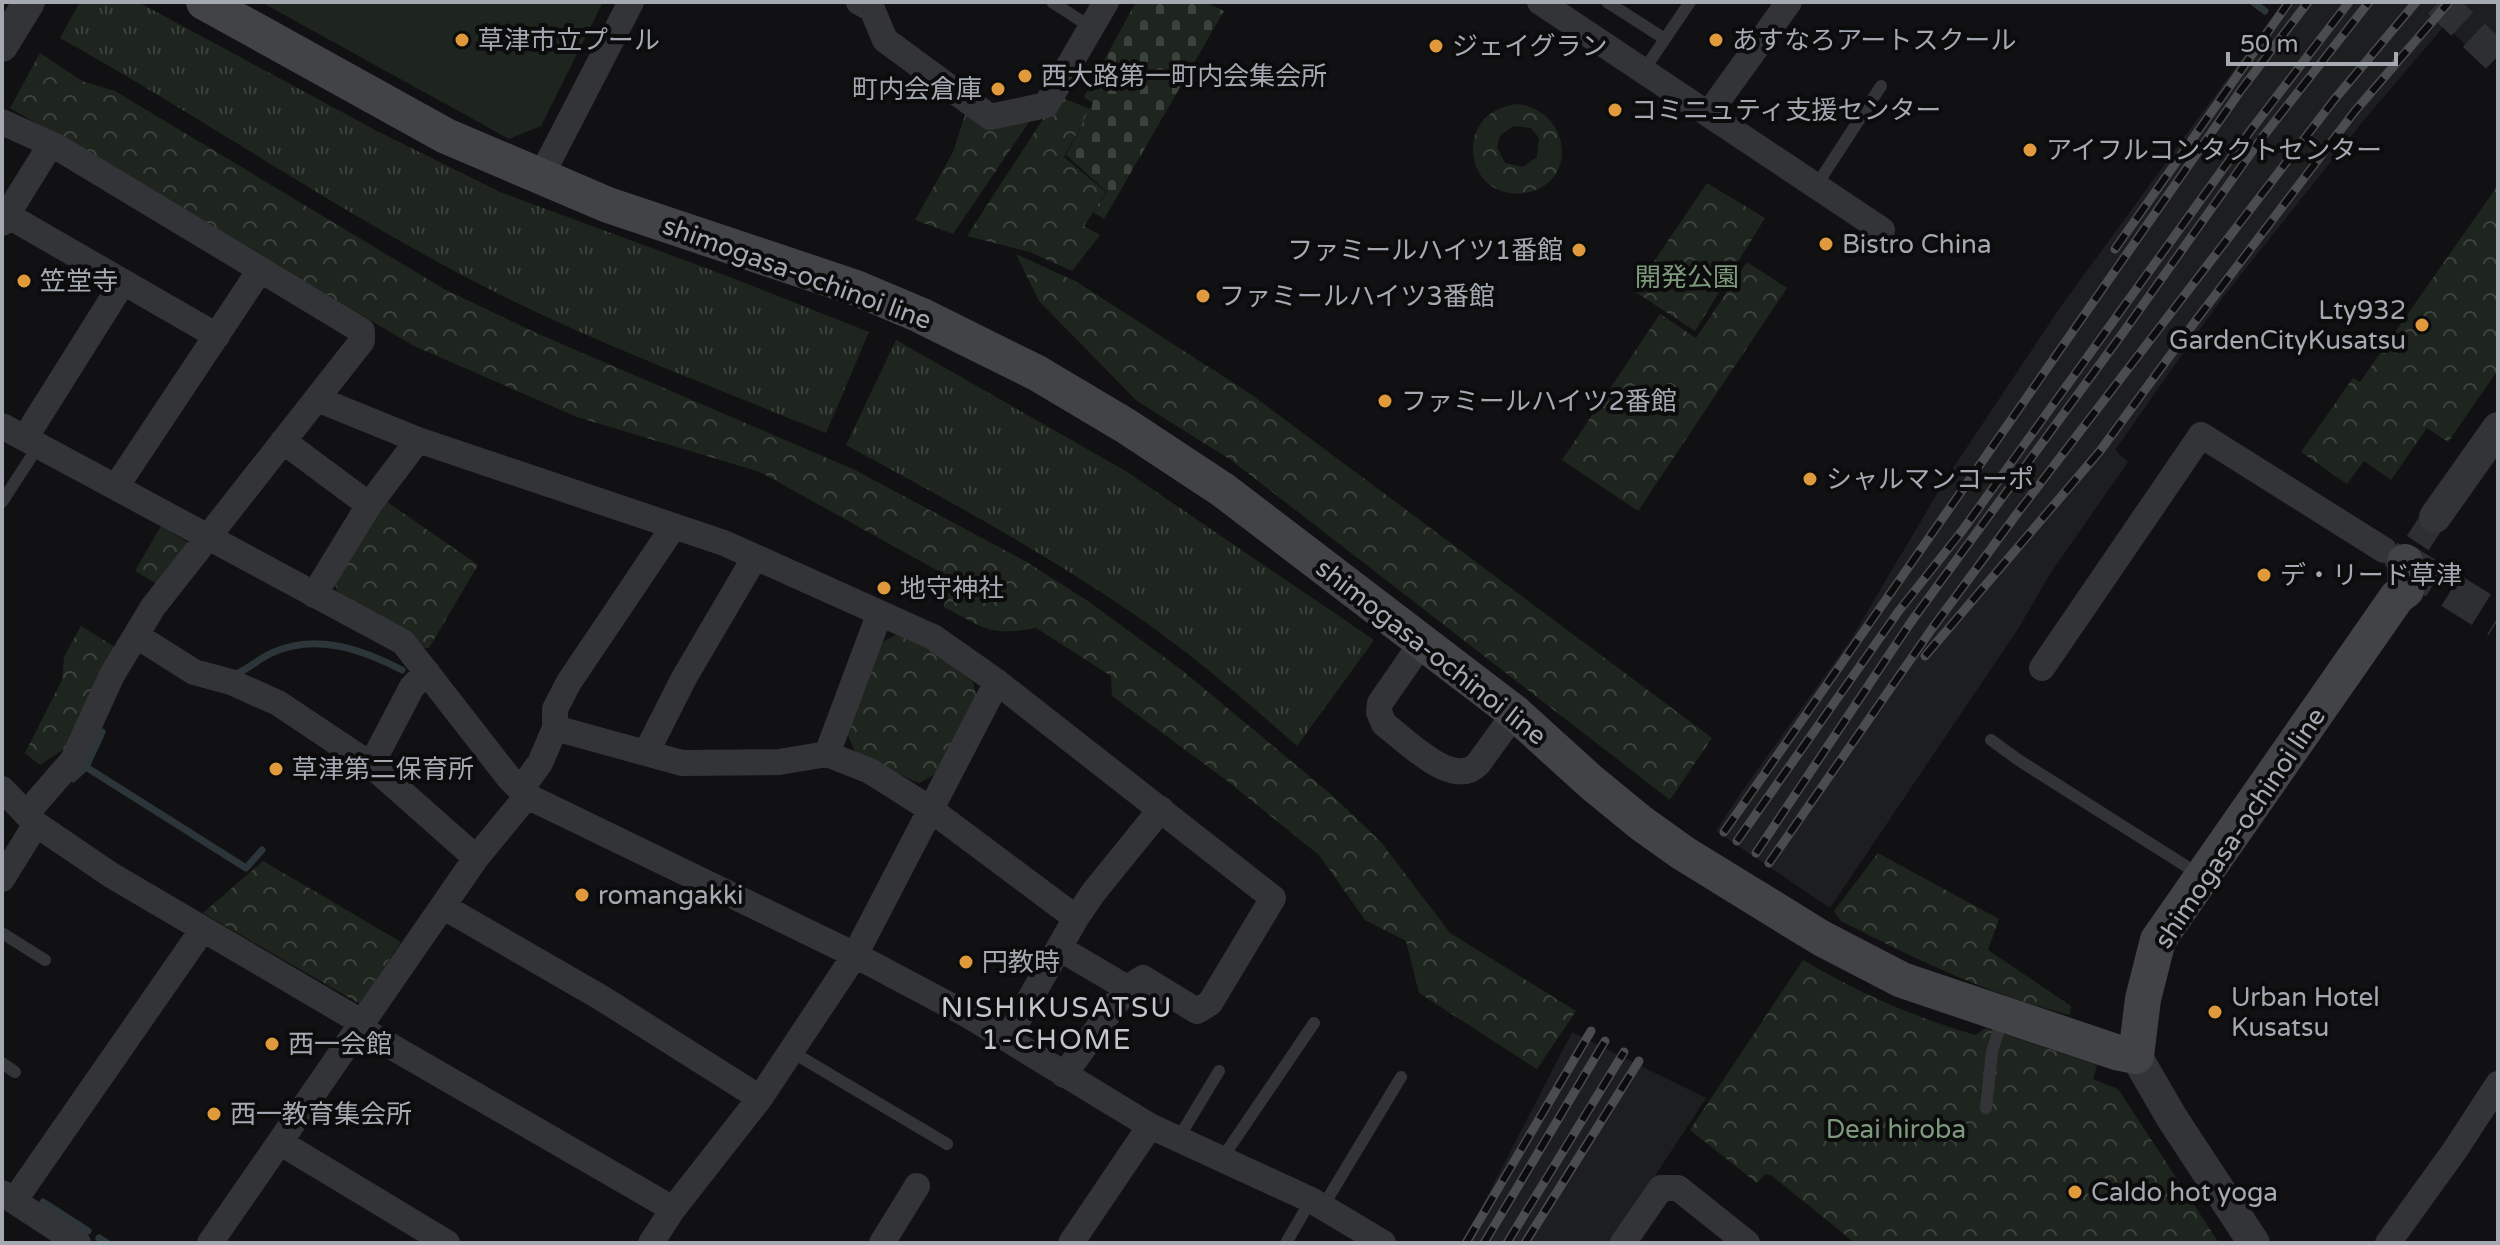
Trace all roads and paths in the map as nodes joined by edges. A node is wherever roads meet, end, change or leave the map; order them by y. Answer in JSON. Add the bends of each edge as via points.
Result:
{"nodes":[{"id":1,"x":29,"y":2,"type":"edge"},
{"id":2,"x":204,"y":2,"type":"edge"},
{"id":3,"x":631,"y":2,"type":"edge"},
{"id":4,"x":859,"y":2,"type":"edge"},
{"id":5,"x":1052,"y":2,"type":"edge"},
{"id":6,"x":1106,"y":2,"type":"edge"},
{"id":7,"x":1540,"y":2,"type":"edge"},
{"id":8,"x":1607,"y":2,"type":"edge"},
{"id":9,"x":1690,"y":2,"type":"edge"},
{"id":10,"x":1789,"y":2,"type":"edge"},
{"id":11,"x":1092,"y":28,"type":"junction"},
{"id":12,"x":1665,"y":39,"type":"junction"},
{"id":13,"x":2,"y":46,"type":"edge"},
{"id":14,"x":1644,"y":70,"type":"junction"},
{"id":15,"x":1881,"y":86,"type":"dead end"},
{"id":16,"x":1709,"y":113,"type":"junction"},
{"id":17,"x":2,"y":122,"type":"edge"},
{"id":18,"x":51,"y":144,"type":"junction"},
{"id":19,"x":540,"y":178,"type":"junction"},
{"id":20,"x":1816,"y":186,"type":"junction"},
{"id":21,"x":4,"y":219,"type":"edge"},
{"id":22,"x":1882,"y":230,"type":"dead end"},
{"id":23,"x":260,"y":270,"type":"junction"},
{"id":24,"x":123,"y":282,"type":"junction"},
{"id":25,"x":217,"y":336,"type":"junction"},
{"id":26,"x":317,"y":399,"type":"junction"},
{"id":27,"x":2498,"y":428,"type":"edge"},
{"id":28,"x":22,"y":436,"type":"edge"},
{"id":29,"x":418,"y":440,"type":"junction"},
{"id":30,"x":283,"y":441,"type":"junction"},
{"id":31,"x":116,"y":487,"type":"junction"},
{"id":32,"x":2,"y":502,"type":"edge"},
{"id":33,"x":369,"y":505,"type":"junction"},
{"id":34,"x":2435,"y":517,"type":"tunnel mouth"},
{"id":35,"x":674,"y":526,"type":"junction"},
{"id":36,"x":208,"y":538,"type":"junction"},
{"id":37,"x":2394,"y":556,"type":"joint"},
{"id":38,"x":755,"y":557,"type":"junction"},
{"id":39,"x":314,"y":595,"type":"junction"},
{"id":40,"x":893,"y":615,"type":"junction"},
{"id":41,"x":137,"y":636,"type":"junction"},
{"id":42,"x":1423,"y":641,"type":"junction"},
{"id":43,"x":2042,"y":668,"type":"dead end"},
{"id":44,"x":427,"y":672,"type":"junction"},
{"id":45,"x":997,"y":682,"type":"junction"},
{"id":46,"x":1515,"y":713,"type":"junction"},
{"id":47,"x":555,"y":728,"type":"junction"},
{"id":48,"x":1991,"y":740,"type":"dead end"},
{"id":49,"x":646,"y":753,"type":"junction"},
{"id":50,"x":827,"y":754,"type":"junction"},
{"id":51,"x":371,"y":765,"type":"junction"},
{"id":52,"x":2,"y":789,"type":"edge"},
{"id":53,"x":524,"y":792,"type":"junction"},
{"id":54,"x":930,"y":809,"type":"junction"},
{"id":55,"x":1161,"y":809,"type":"junction"},
{"id":56,"x":31,"y":819,"type":"junction"},
{"id":57,"x":476,"y":858,"type":"junction"},
{"id":58,"x":2204,"y":877,"type":"junction"},
{"id":59,"x":2,"y":879,"type":"edge"},
{"id":60,"x":444,"y":907,"type":"junction"},
{"id":61,"x":1076,"y":918,"type":"junction"},
{"id":62,"x":203,"y":929,"type":"junction"},
{"id":63,"x":2,"y":933,"type":"edge"},
{"id":64,"x":1059,"y":948,"type":"junction"},
{"id":65,"x":855,"y":955,"type":"junction"},
{"id":66,"x":45,"y":960,"type":"dead end"},
{"id":67,"x":1127,"y":988,"type":"junction"},
{"id":68,"x":2003,"y":1016,"type":"junction"},
{"id":69,"x":1314,"y":1023,"type":"dead end"},
{"id":70,"x":362,"y":1026,"type":"junction"},
{"id":71,"x":1007,"y":1039,"type":"junction"},
{"id":72,"x":792,"y":1052,"type":"junction"},
{"id":73,"x":2136,"y":1056,"type":"junction"},
{"id":74,"x":2,"y":1063,"type":"edge"},
{"id":75,"x":1219,"y":1071,"type":"dead end"},
{"id":76,"x":15,"y":1072,"type":"dead end"},
{"id":77,"x":1064,"y":1075,"type":"junction"},
{"id":78,"x":1401,"y":1077,"type":"dead end"},
{"id":79,"x":2498,"y":1084,"type":"edge"},
{"id":80,"x":760,"y":1098,"type":"junction"},
{"id":81,"x":1986,"y":1108,"type":"dead end"},
{"id":82,"x":1150,"y":1126,"type":"junction"},
{"id":83,"x":1178,"y":1139,"type":"junction"},
{"id":84,"x":281,"y":1143,"type":"junction"},
{"id":85,"x":947,"y":1144,"type":"dead end"},
{"id":86,"x":1221,"y":1160,"type":"junction"},
{"id":87,"x":917,"y":1186,"type":"dead end"},
{"id":88,"x":8,"y":1197,"type":"edge"},
{"id":89,"x":1317,"y":1204,"type":"junction"},
{"id":90,"x":673,"y":1209,"type":"junction"},
{"id":91,"x":216,"y":1241,"type":"edge"},
{"id":92,"x":78,"y":1243,"type":"edge"},
{"id":93,"x":447,"y":1243,"type":"edge"},
{"id":94,"x":651,"y":1243,"type":"edge"},
{"id":95,"x":882,"y":1243,"type":"edge"},
{"id":96,"x":1071,"y":1243,"type":"edge"},
{"id":97,"x":1286,"y":1243,"type":"edge"},
{"id":98,"x":1383,"y":1243,"type":"edge"},
{"id":99,"x":1623,"y":1243,"type":"edge"},
{"id":100,"x":1747,"y":1243,"type":"edge"},
{"id":101,"x":2254,"y":1243,"type":"edge"},
{"id":102,"x":2388,"y":1243,"type":"edge"}],
"edges":[{"from":1,"to":13,"type":"street"},
{"from":2,"to":19,"type":"main road","name":"shimogasa-ochinoi line","via":[[446,136]]},
{"from":3,"to":19,"type":"street"},
{"from":4,"to":11,"type":"street","via":[[872,9],[885,40],[990,117],[1046,105]]},
{"from":5,"to":11,"type":"lane"},
{"from":6,"to":11,"type":"street"},
{"from":7,"to":14,"type":"street"},
{"from":8,"to":12,"type":"lane"},
{"from":9,"to":12,"type":"lane"},
{"from":10,"to":16,"type":"street"},
{"from":12,"to":14,"type":"lane"},
{"from":14,"to":16,"type":"street"},
{"from":15,"to":20,"type":"lane"},
{"from":16,"to":20,"type":"street"},
{"from":17,"to":18,"type":"street"},
{"from":18,"to":21,"type":"street"},
{"from":18,"to":23,"type":"street"},
{"from":19,"to":42,"type":"main road","name":"shimogasa-ochinoi line","via":[[856,288],[984,346],[1126,426],[1223,490]]},
{"from":20,"to":22,"type":"street"},
{"from":21,"to":24,"type":"street"},
{"from":23,"to":25,"type":"street"},
{"from":23,"to":26,"type":"street","via":[[362,331],[362,341]]},
{"from":24,"to":25,"type":"street"},
{"from":24,"to":28,"type":"street"},
{"from":25,"to":31,"type":"street"},
{"from":26,"to":29,"type":"street"},
{"from":26,"to":30,"type":"street"},
{"from":27,"to":34,"type":"street"},
{"from":28,"to":31,"type":"street"},
{"from":28,"to":32,"type":"lane"},
{"from":29,"to":33,"type":"street"},
{"from":29,"to":35,"type":"street"},
{"from":30,"to":33,"type":"street"},
{"from":30,"to":36,"type":"street"},
{"from":31,"to":36,"type":"street"},
{"from":33,"to":39,"type":"street"},
{"from":35,"to":38,"type":"street"},
{"from":35,"to":47,"type":"street","via":[[569,682],[555,709]]},
{"from":36,"to":39,"type":"street"},
{"from":36,"to":41,"type":"street","via":[[153,607]]},
{"from":37,"to":43,"type":"street","via":[[2218,439],[2201,435]]},
{"from":37,"to":58,"type":"main road","name":"shimogasa-ochinoi line","via":[[2406,590]]},
{"from":38,"to":40,"type":"street"},
{"from":38,"to":49,"type":"street"},
{"from":39,"to":44,"type":"street","via":[[403,642]]},
{"from":40,"to":45,"type":"street"},
{"from":40,"to":50,"type":"street"},
{"from":41,"to":51,"type":"street","via":[[194,672],[278,703]]},
{"from":41,"to":56,"type":"street","via":[[112,675],[73,760]]},
{"from":42,"to":46,"type":"main road","name":"shimogasa-ochinoi line"},
{"from":42,"to":46,"type":"street","via":[[1380,703],[1384,724],[1446,770],[1459,773],[1478,764]]},
{"from":44,"to":51,"type":"street","via":[[412,687]]},
{"from":44,"to":53,"type":"street"},
{"from":45,"to":54,"type":"street"},
{"from":45,"to":55,"type":"street"},
{"from":46,"to":68,"type":"main road","name":"shimogasa-ochinoi line","via":[[1591,782],[1683,853],[1854,957]]},
{"from":47,"to":49,"type":"street"},
{"from":47,"to":53,"type":"street"},
{"from":48,"to":58,"type":"lane"},
{"from":49,"to":50,"type":"street","via":[[682,763],[779,762]]},
{"from":50,"to":54,"type":"street","via":[[870,771]]},
{"from":51,"to":57,"type":"street"},
{"from":52,"to":56,"type":"street"},
{"from":53,"to":57,"type":"street"},
{"from":53,"to":65,"type":"street"},
{"from":54,"to":61,"type":"street"},
{"from":54,"to":65,"type":"street"},
{"from":55,"to":61,"type":"street"},
{"from":55,"to":67,"type":"street","via":[[1273,898],[1210,1003],[1197,1011],[1143,978]]},
{"from":56,"to":59,"type":"street"},
{"from":56,"to":62,"type":"street","via":[[111,875]]},
{"from":57,"to":60,"type":"street"},
{"from":58,"to":73,"type":"main road","name":"shimogasa-ochinoi line","via":[[2158,940]]},
{"from":60,"to":70,"type":"street"},
{"from":60,"to":80,"type":"street"},
{"from":61,"to":64,"type":"street"},
{"from":62,"to":70,"type":"street"},
{"from":62,"to":88,"type":"street"},
{"from":63,"to":66,"type":"lane"},
{"from":64,"to":67,"type":"street"},
{"from":64,"to":71,"type":"street"},
{"from":65,"to":71,"type":"street"},
{"from":65,"to":72,"type":"street"},
{"from":67,"to":77,"type":"street"},
{"from":68,"to":73,"type":"main road","name":"shimogasa-ochinoi line"},
{"from":68,"to":81,"type":"lane","via":[[1992,1052]]},
{"from":69,"to":86,"type":"lane"},
{"from":70,"to":84,"type":"street"},
{"from":70,"to":90,"type":"street"},
{"from":71,"to":77,"type":"street"},
{"from":72,"to":80,"type":"street"},
{"from":72,"to":85,"type":"lane"},
{"from":73,"to":101,"type":"street"},
{"from":74,"to":76,"type":"lane"},
{"from":75,"to":83,"type":"lane"},
{"from":77,"to":82,"type":"street"},
{"from":78,"to":89,"type":"lane"},
{"from":79,"to":102,"type":"street"},
{"from":80,"to":90,"type":"street"},
{"from":82,"to":83,"type":"street"},
{"from":82,"to":96,"type":"street"},
{"from":83,"to":86,"type":"street"},
{"from":84,"to":91,"type":"street"},
{"from":84,"to":93,"type":"street"},
{"from":86,"to":89,"type":"street"},
{"from":87,"to":95,"type":"street"},
{"from":88,"to":92,"type":"street"},
{"from":89,"to":97,"type":"lane"},
{"from":89,"to":98,"type":"street"},
{"from":90,"to":94,"type":"street"},
{"from":99,"to":100,"type":"street","via":[[1661,1188],[1670,1186]]}]}
